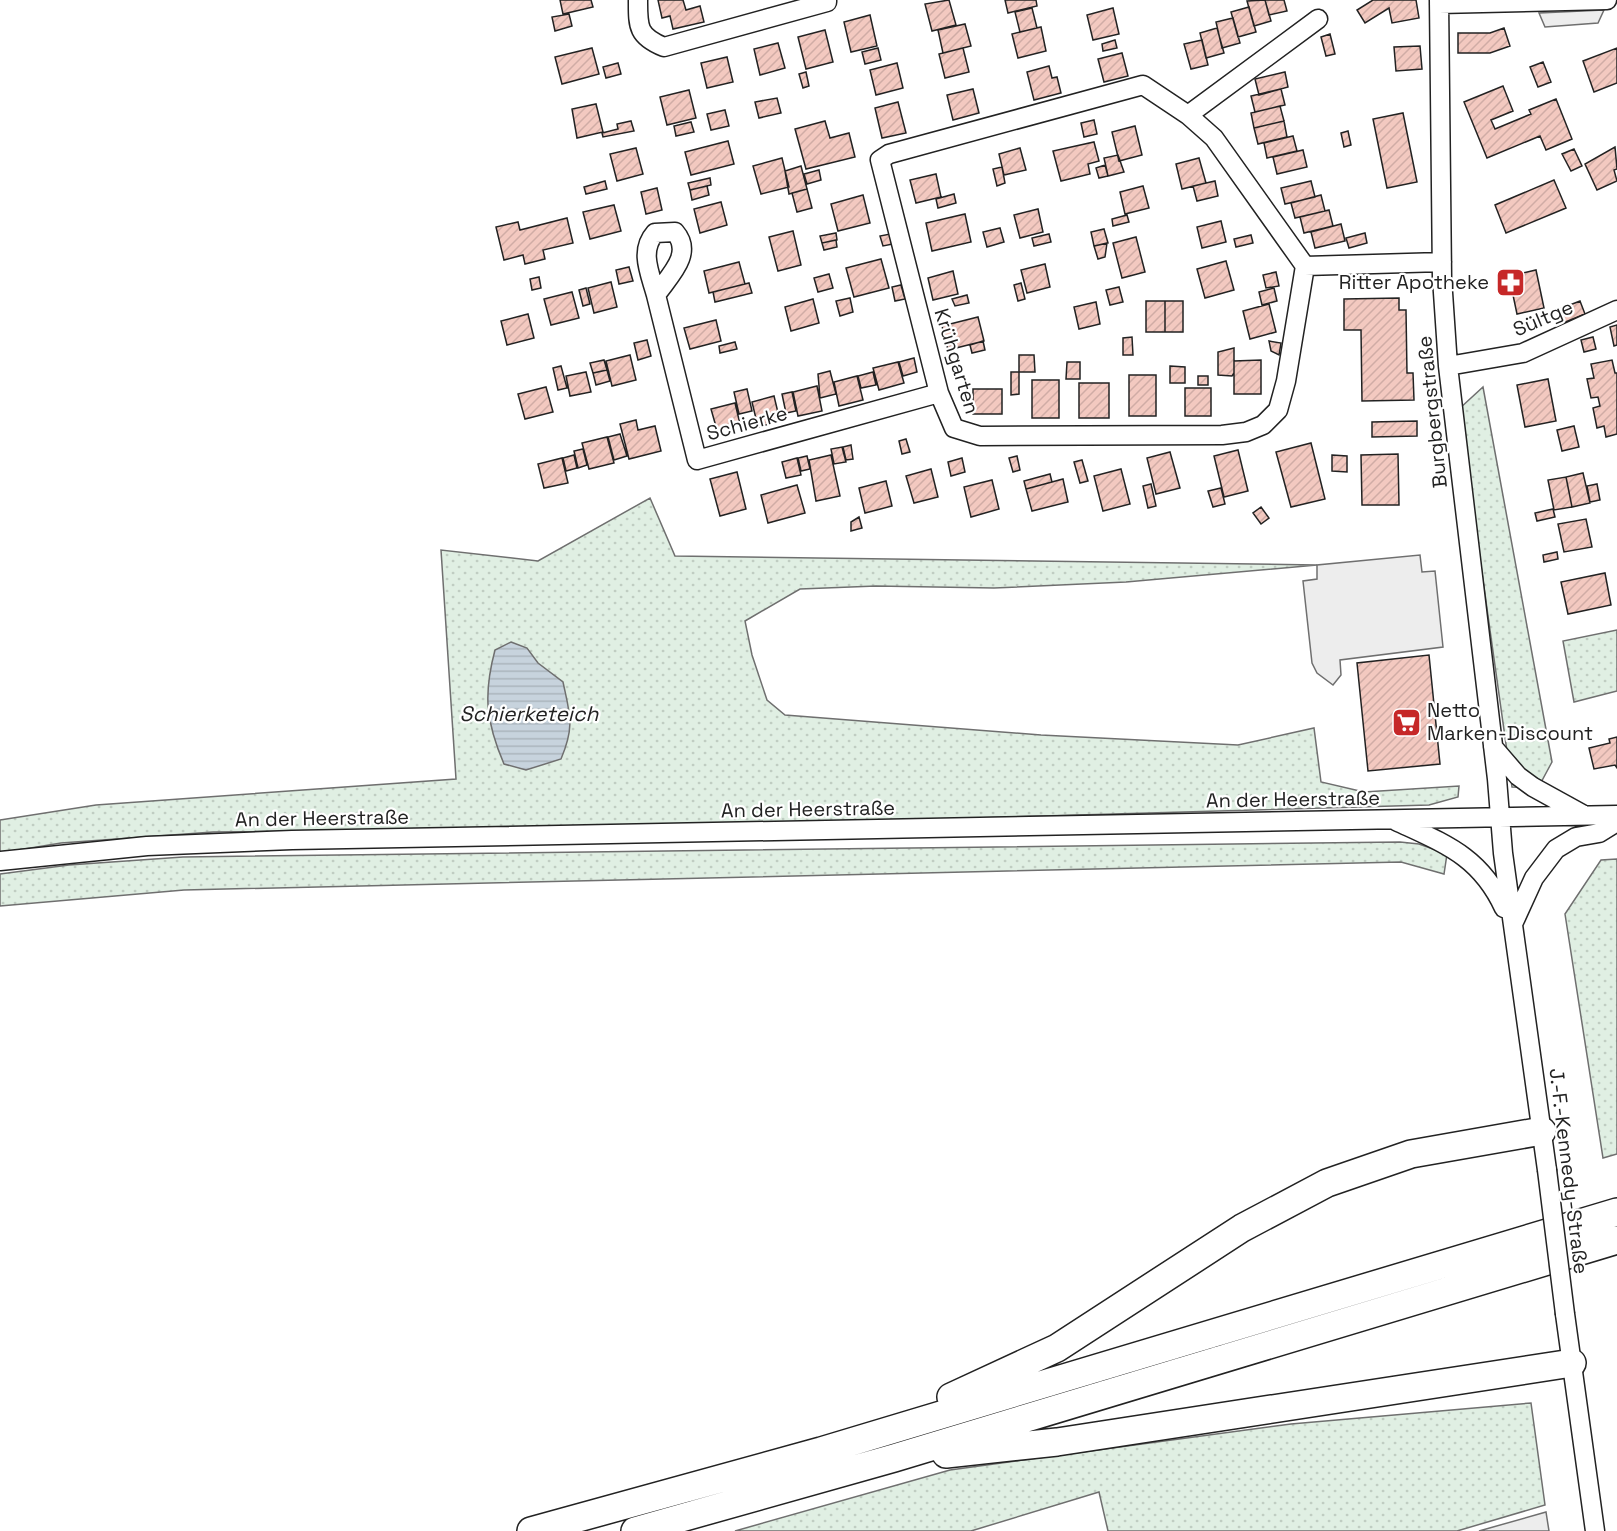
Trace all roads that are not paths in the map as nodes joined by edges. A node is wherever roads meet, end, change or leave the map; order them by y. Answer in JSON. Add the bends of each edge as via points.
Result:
{"nodes":[{"id":1,"x":638,"y":0,"type":"edge"},
{"id":2,"x":827,"y":0,"type":"edge"},
{"id":3,"x":1607,"y":0,"type":"edge"},
{"id":4,"x":1439,"y":2,"type":"edge"},
{"id":5,"x":1469,"y":2,"type":"edge"},
{"id":6,"x":1318,"y":19,"type":"dead end"},
{"id":7,"x":1188,"y":115,"type":"junction"},
{"id":8,"x":1442,"y":262,"type":"junction"},
{"id":9,"x":1305,"y":266,"type":"junction"},
{"id":10,"x":656,"y":294,"type":"dead end"},
{"id":11,"x":1617,"y":310,"type":"edge"},
{"id":12,"x":1448,"y":366,"type":"junction"},
{"id":13,"x":939,"y":393,"type":"junction"},
{"id":14,"x":1493,"y":747,"type":"junction"},
{"id":15,"x":1584,"y":814,"type":"junction"},
{"id":16,"x":1617,"y":815,"type":"edge"},
{"id":17,"x":1499,"y":817,"type":"junction"},
{"id":18,"x":1393,"y":820,"type":"junction"},
{"id":19,"x":1617,"y":822,"type":"edge"},
{"id":20,"x":0,"y":861,"type":"edge"},
{"id":21,"x":1512,"y":926,"type":"junction"},
{"id":22,"x":1542,"y":1131,"type":"junction"},
{"id":23,"x":1617,"y":1212,"type":"edge"},
{"id":24,"x":1617,"y":1240,"type":"edge"},
{"id":25,"x":1572,"y":1363,"type":"junction"},
{"id":26,"x":821,"y":1451,"type":"junction"},
{"id":27,"x":894,"y":1458,"type":"junction"},
{"id":28,"x":531,"y":1531,"type":"edge"},
{"id":29,"x":634,"y":1531,"type":"edge"},
{"id":30,"x":1595,"y":1531,"type":"edge"}],
"edges":[{"from":1,"to":2,"type":"street","via":[[638,28],[650,42],[664,47]]},
{"from":3,"to":5,"type":"street"},
{"from":4,"to":5,"type":"street"},
{"from":4,"to":8,"type":"street","name":"Burgbergstraße"},
{"from":6,"to":7,"type":"street"},
{"from":7,"to":9,"type":"street","name":"Krühgarten","via":[[1214,138]]},
{"from":7,"to":13,"type":"street","name":"Krühgarten","via":[[1143,85],[889,154],[880,160]]},
{"from":8,"to":9,"type":"street"},
{"from":8,"to":12,"type":"street","name":"Burgbergstraße"},
{"from":9,"to":13,"type":"street","name":"Krühgarten","via":[[1278,410],[1263,424],[1246,432],[980,436],[954,428]]},
{"from":10,"to":13,"type":"street","name":"Schierke","via":[[697,460]]},
{"from":11,"to":12,"type":"street","name":"Sültge","via":[[1523,353]]},
{"from":12,"to":14,"type":"street","name":"Burgbergstraße"},
{"from":14,"to":15,"type":"street","via":[[1533,788]]},
{"from":14,"to":17,"type":"street","name":"Burgbergstraße"},
{"from":15,"to":16,"type":"street","name":"An der Heerstraße"},
{"from":15,"to":17,"type":"street","name":"An der Heerstraße"},
{"from":17,"to":18,"type":"street","name":"An der Heerstraße"},
{"from":17,"to":21,"type":"street","name":"J.-F.-Kennedy-Straße"},
{"from":18,"to":20,"type":"street","name":"An der Heerstraße","via":[[292,840],[147,846]]},
{"from":18,"to":21,"type":"street","via":[[1470,859],[1494,887]]},
{"from":19,"to":21,"type":"street","via":[[1556,849],[1534,878]]},
{"from":21,"to":22,"type":"street","name":"J.-F.-Kennedy-Straße"},
{"from":22,"to":25,"type":"street","name":"J.-F.-Kennedy-Straße","bridge":true},
{"from":22,"to":26,"type":"highway","via":[[1411,1154],[1328,1183],[1242,1228],[1057,1348],[997,1378]]},
{"from":23,"to":26,"type":"highway"},
{"from":24,"to":27,"type":"highway"},
{"from":25,"to":27,"type":"highway","via":[[1057,1442]]},
{"from":25,"to":30,"type":"street","name":"J.-F.-Kennedy-Straße"},
{"from":26,"to":28,"type":"highway"},
{"from":27,"to":29,"type":"highway"}]}
